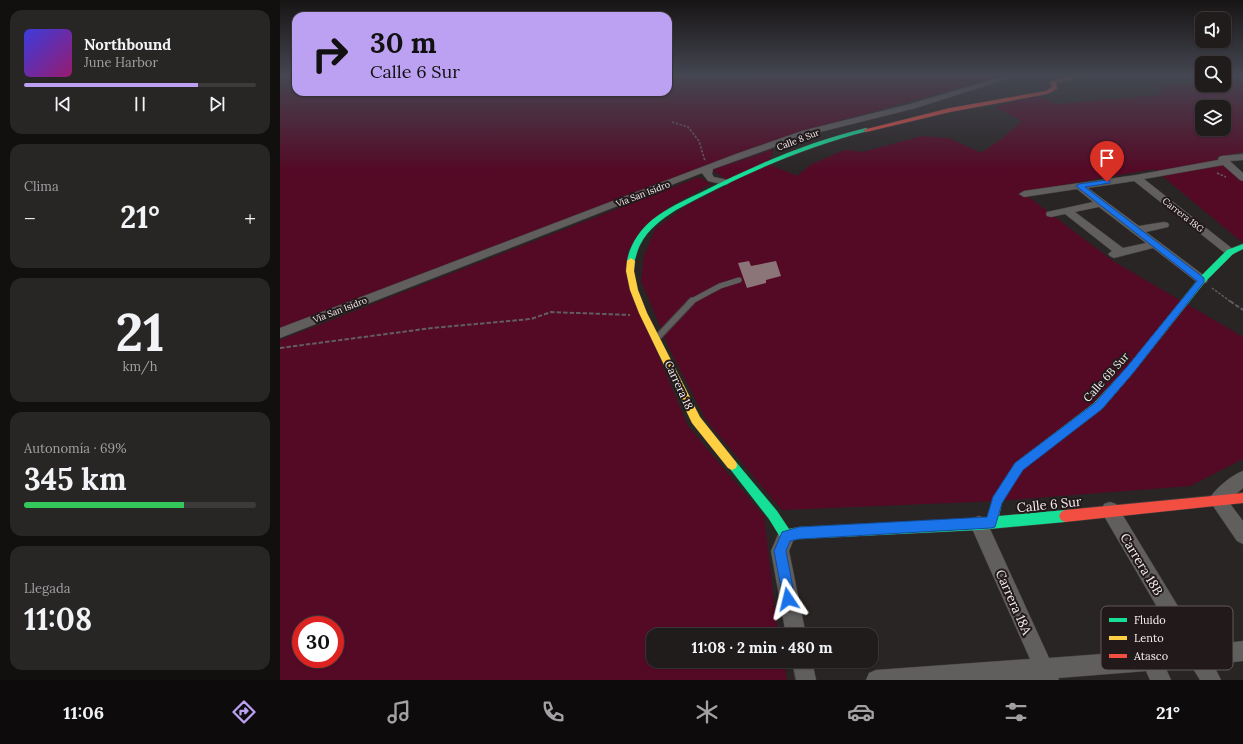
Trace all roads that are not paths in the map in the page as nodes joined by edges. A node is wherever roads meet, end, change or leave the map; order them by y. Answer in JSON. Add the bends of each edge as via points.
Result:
{"nodes":[{"id":1,"x":906,"y":108,"type":"edge"},
{"id":2,"x":962,"y":108,"type":"edge"},
{"id":3,"x":1243,"y":157,"type":"edge"},
{"id":4,"x":1224,"y":161,"type":"junction"},
{"id":5,"x":708,"y":169,"type":"junction"},
{"id":6,"x":1136,"y":178,"type":"junction"},
{"id":7,"x":1243,"y":178,"type":"edge"},
{"id":8,"x":725,"y":182,"type":"junction"},
{"id":9,"x":1079,"y":186,"type":"junction"},
{"id":10,"x":1024,"y":194,"type":"dead end"},
{"id":11,"x":1102,"y":203,"type":"junction"},
{"id":12,"x":1067,"y":211,"type":"junction"},
{"id":13,"x":1050,"y":214,"type":"dead end"},
{"id":14,"x":1164,"y":225,"type":"dead end"},
{"id":15,"x":1137,"y":230,"type":"junction"},
{"id":16,"x":1155,"y":244,"type":"junction"},
{"id":17,"x":1243,"y":246,"type":"edge"},
{"id":18,"x":1230,"y":252,"type":"junction"},
{"id":19,"x":739,"y":280,"type":"dead end"},
{"id":20,"x":1202,"y":280,"type":"junction"},
{"id":21,"x":280,"y":333,"type":"edge"},
{"id":22,"x":657,"y":338,"type":"junction"},
{"id":23,"x":1243,"y":478,"type":"edge"},
{"id":24,"x":1243,"y":498,"type":"edge"},
{"id":25,"x":1217,"y":500,"type":"junction"},
{"id":26,"x":1110,"y":510,"type":"junction"},
{"id":27,"x":985,"y":523,"type":"junction"},
{"id":28,"x":786,"y":536,"type":"junction"},
{"id":29,"x":1243,"y":536,"type":"edge"},
{"id":30,"x":1167,"y":606,"type":"edge"},
{"id":31,"x":795,"y":628,"type":"edge"},
{"id":32,"x":1243,"y":651,"type":"edge"},
{"id":33,"x":1233,"y":652,"type":"edge"},
{"id":34,"x":1101,"y":667,"type":"edge"},
{"id":35,"x":803,"y":668,"type":"edge"},
{"id":36,"x":1156,"y":670,"type":"edge"},
{"id":37,"x":1205,"y":670,"type":"edge"},
{"id":38,"x":1046,"y":674,"type":"edge"},
{"id":39,"x":806,"y":680,"type":"edge"},
{"id":40,"x":876,"y":680,"type":"edge"},
{"id":41,"x":1161,"y":680,"type":"edge"},
{"id":42,"x":1211,"y":680,"type":"edge"}],
"edges":[{"from":1,"to":5,"type":"street","name":"Vía San Isidro","via":[[805,133]]},
{"from":2,"to":8,"type":"street","name":"Calle 8 Sur","via":[[817,143]]},
{"from":3,"to":4,"type":"street"},
{"from":4,"to":6,"type":"street"},
{"from":4,"to":7,"type":"street"},
{"from":5,"to":8,"type":"street","via":[[707,174],[711,179]]},
{"from":5,"to":21,"type":"street","name":"Vía San Isidro"},
{"from":6,"to":9,"type":"street"},
{"from":6,"to":18,"type":"street","name":"Carrera 18G"},
{"from":8,"to":22,"type":"street","name":"Carrera 18","via":[[676,207],[654,222],[639,239],[632,256],[630,271],[634,290]]},
{"from":9,"to":10,"type":"street"},
{"from":9,"to":11,"type":"street"},
{"from":11,"to":12,"type":"street"},
{"from":11,"to":15,"type":"street"},
{"from":12,"to":13,"type":"street"},
{"from":12,"to":16,"type":"street","via":[[1117,253]]},
{"from":14,"to":15,"type":"street"},
{"from":15,"to":16,"type":"street"},
{"from":16,"to":20,"type":"street"},
{"from":17,"to":18,"type":"street","name":"Calle 6B Sur"},
{"from":18,"to":20,"type":"street","name":"Calle 6B Sur"},
{"from":19,"to":22,"type":"lane","via":[[720,286],[691,301]]},
{"from":20,"to":27,"type":"street","name":"Calle 6B Sur","via":[[1098,406],[1019,466]]},
{"from":22,"to":28,"type":"street","name":"Carrera 18","via":[[696,420],[773,515]]},
{"from":23,"to":25,"type":"street"},
{"from":24,"to":25,"type":"street","name":"Calle 6 Sur"},
{"from":25,"to":26,"type":"street","name":"Calle 6 Sur"},
{"from":25,"to":29,"type":"street"},
{"from":26,"to":27,"type":"street","name":"Calle 6 Sur"},
{"from":26,"to":30,"type":"street","name":"Carrera 18B"},
{"from":27,"to":28,"type":"street","name":"Calle 6 Sur","via":[[799,533]]},
{"from":27,"to":38,"type":"street","name":"Carrera 18A"},
{"from":28,"to":31,"type":"street","via":[[780,551]]},
{"from":32,"to":33,"type":"street"},
{"from":34,"to":38,"type":"street"},
{"from":35,"to":39,"type":"street"},
{"from":36,"to":41,"type":"street"},
{"from":37,"to":42,"type":"street","name":"Carrera 18B"},
{"from":38,"to":40,"type":"street"}]}
